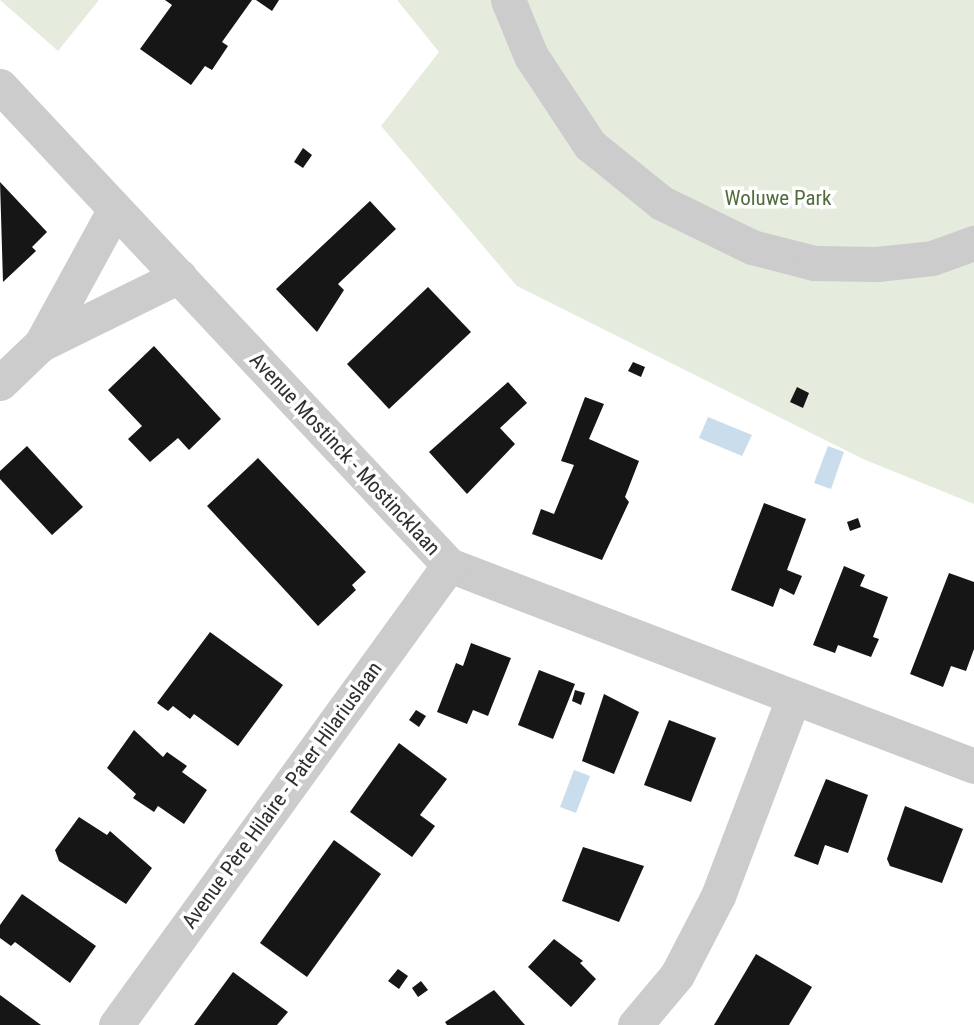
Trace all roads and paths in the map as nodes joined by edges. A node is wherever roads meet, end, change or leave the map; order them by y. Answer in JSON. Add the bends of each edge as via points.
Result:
{"nodes":[{"id":1,"x":508,"y":0,"type":"edge"},
{"id":2,"x":0,"y":86,"type":"edge"},
{"id":3,"x":116,"y":209,"type":"junction"},
{"id":4,"x":974,"y":243,"type":"edge"},
{"id":5,"x":179,"y":276,"type":"junction"},
{"id":6,"x":41,"y":344,"type":"junction"},
{"id":7,"x":0,"y":383,"type":"edge"},
{"id":8,"x":449,"y":565,"type":"junction"},
{"id":9,"x":793,"y":699,"type":"junction"},
{"id":10,"x":974,"y":766,"type":"edge"},
{"id":11,"x":116,"y":1025,"type":"edge"},
{"id":12,"x":635,"y":1025,"type":"edge"}],
"edges":[{"from":1,"to":4,"type":"street","via":[[531,56],[590,145],[662,204],[752,247],[814,262],[877,264],[932,258]]},
{"from":2,"to":3,"type":"street","name":"Avenue Mostinck - Mostincklaan"},
{"from":3,"to":5,"type":"street","name":"Avenue Mostinck - Mostincklaan"},
{"from":3,"to":6,"type":"street"},
{"from":5,"to":6,"type":"street"},
{"from":5,"to":8,"type":"street","name":"Avenue Mostinck - Mostincklaan"},
{"from":6,"to":7,"type":"street"},
{"from":8,"to":9,"type":"street","name":"Avenue Mostinck - Mostincklaan"},
{"from":8,"to":11,"type":"street","name":"Avenue Père Hilaire - Pater Hilariuslaan"},
{"from":9,"to":10,"type":"street","name":"Avenue Mostinck - Mostincklaan"},
{"from":9,"to":12,"type":"street","via":[[718,897],[677,975]]}]}
